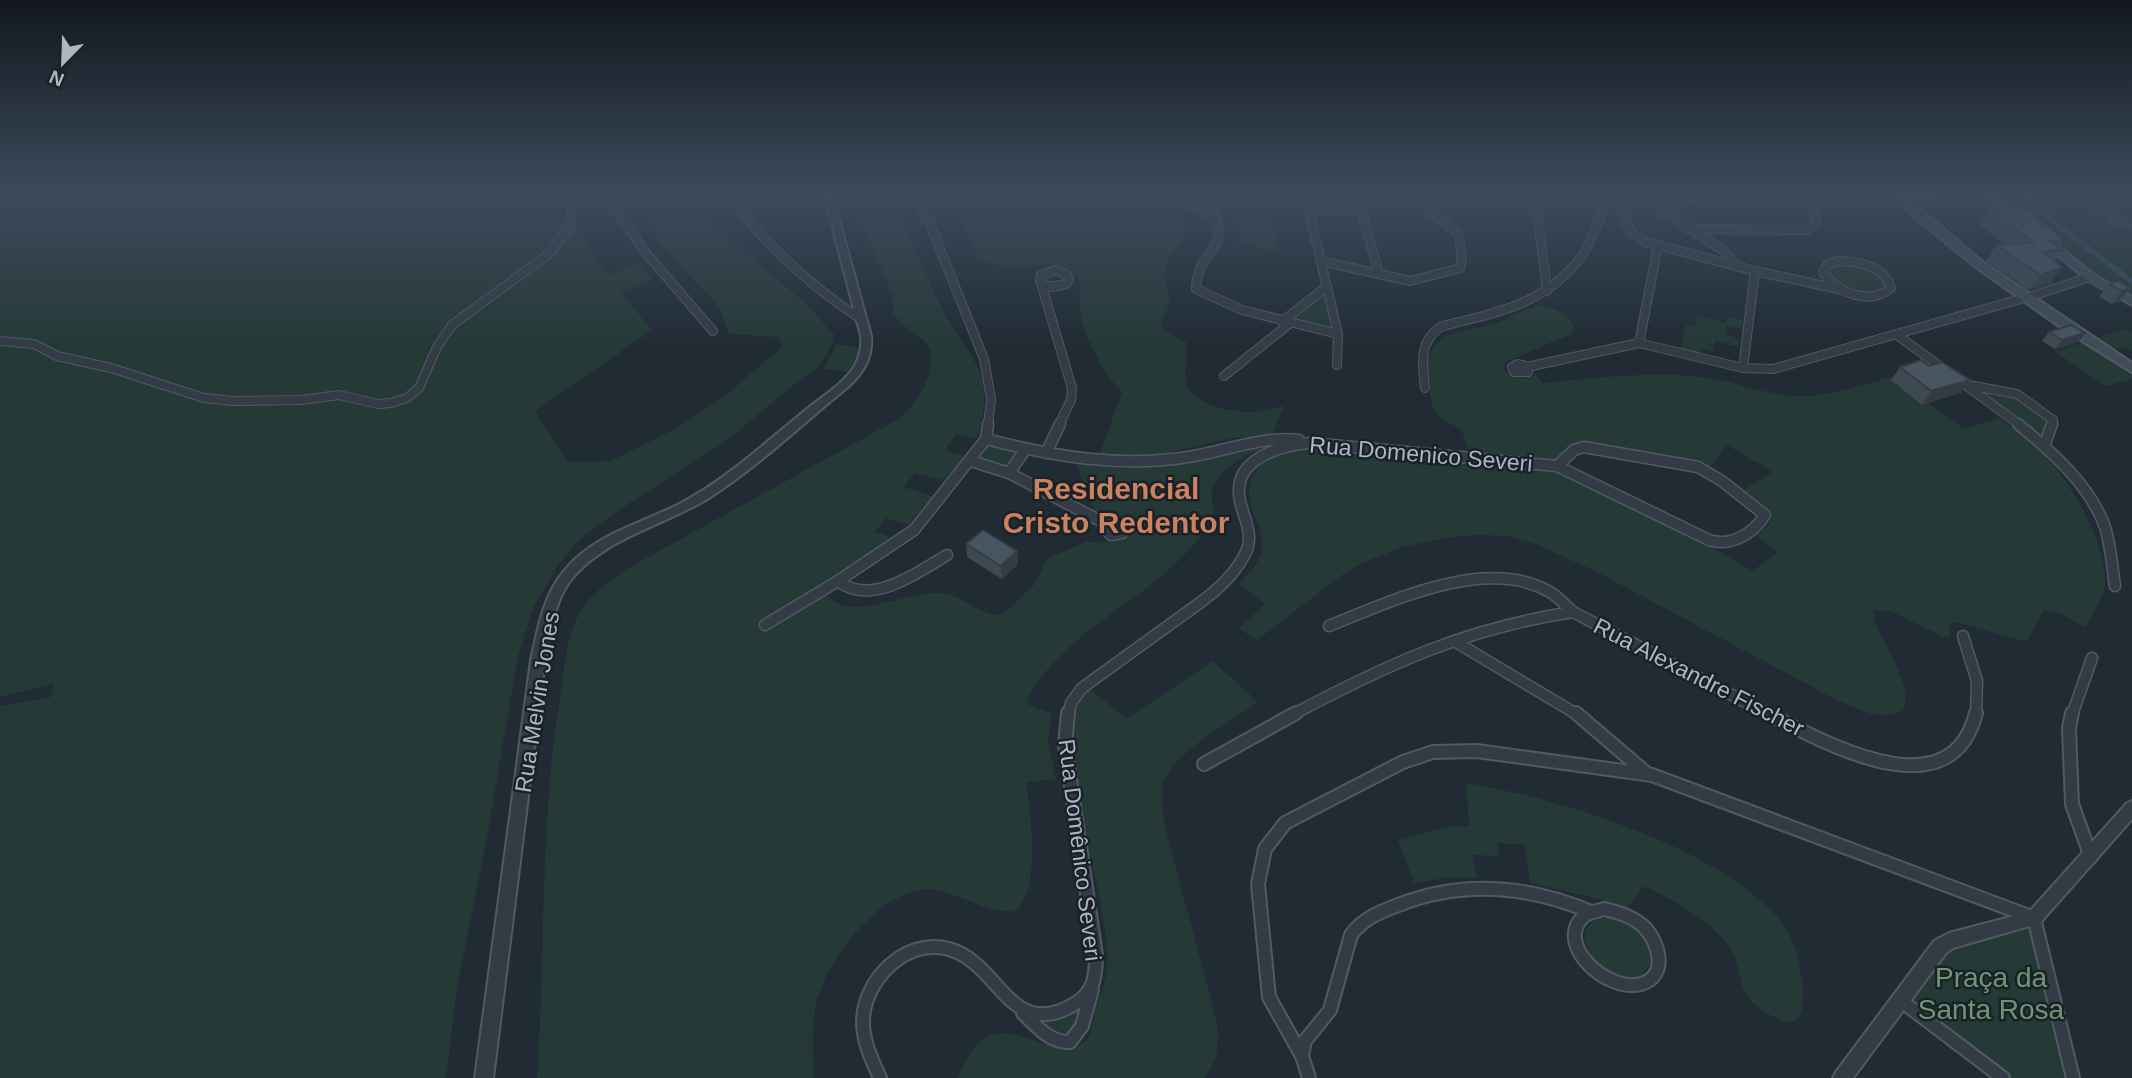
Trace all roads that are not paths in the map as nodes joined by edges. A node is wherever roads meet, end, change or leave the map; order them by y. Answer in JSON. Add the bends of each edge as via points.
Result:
{"nodes":[{"id":1,"x":556,"y":244,"type":"edge"},
{"id":2,"x":640,"y":244,"type":"edge"},
{"id":3,"x":774,"y":244,"type":"edge"},
{"id":4,"x":842,"y":244,"type":"edge"},
{"id":5,"x":938,"y":244,"type":"edge"},
{"id":6,"x":1215,"y":244,"type":"edge"},
{"id":7,"x":1317,"y":244,"type":"edge"},
{"id":8,"x":1371,"y":244,"type":"edge"},
{"id":9,"x":1459,"y":244,"type":"edge"},
{"id":10,"x":1541,"y":244,"type":"edge"},
{"id":11,"x":1589,"y":244,"type":"edge"},
{"id":12,"x":1655,"y":244,"type":"edge"},
{"id":13,"x":1713,"y":244,"type":"edge"},
{"id":14,"x":1955,"y":244,"type":"edge"},
{"id":15,"x":2051,"y":244,"type":"edge"},
{"id":16,"x":1658,"y":246,"type":"junction"},
{"id":17,"x":1321,"y":261,"type":"junction"},
{"id":18,"x":1739,"y":267,"type":"junction"},
{"id":19,"x":1755,"y":271,"type":"junction"},
{"id":20,"x":1379,"y":274,"type":"junction"},
{"id":21,"x":2090,"y":277,"type":"junction"},
{"id":22,"x":1040,"y":280,"type":"dead end"},
{"id":23,"x":1326,"y":287,"type":"junction"},
{"id":24,"x":1843,"y":290,"type":"junction"},
{"id":25,"x":1547,"y":291,"type":"junction"},
{"id":26,"x":2024,"y":298,"type":"junction"},
{"id":27,"x":2132,"y":302,"type":"edge"},
{"id":28,"x":2039,"y":308,"type":"junction"},
{"id":29,"x":862,"y":319,"type":"junction"},
{"id":30,"x":1286,"y":323,"type":"junction"},
{"id":31,"x":713,"y":331,"type":"dead end"},
{"id":32,"x":1338,"y":334,"type":"junction"},
{"id":33,"x":1897,"y":335,"type":"junction"},
{"id":34,"x":0,"y":341,"type":"edge"},
{"id":35,"x":1639,"y":344,"type":"junction"},
{"id":36,"x":1337,"y":365,"type":"dead end"},
{"id":37,"x":1527,"y":367,"type":"dead end"},
{"id":38,"x":1743,"y":368,"type":"junction"},
{"id":39,"x":2132,"y":368,"type":"edge"},
{"id":40,"x":1224,"y":376,"type":"dead end"},
{"id":41,"x":1964,"y":384,"type":"junction"},
{"id":42,"x":1425,"y":388,"type":"dead end"},
{"id":43,"x":986,"y":439,"type":"junction"},
{"id":44,"x":1261,"y":440,"type":"junction"},
{"id":45,"x":1326,"y":443,"type":"junction"},
{"id":46,"x":1286,"y":445,"type":"joint"},
{"id":47,"x":2045,"y":446,"type":"junction"},
{"id":48,"x":1274,"y":449,"type":"junction"},
{"id":49,"x":1025,"y":450,"type":"junction"},
{"id":50,"x":1046,"y":453,"type":"junction"},
{"id":51,"x":971,"y":461,"type":"junction"},
{"id":52,"x":1557,"y":466,"type":"junction"},
{"id":53,"x":1009,"y":473,"type":"junction"},
{"id":54,"x":1110,"y":526,"type":"dead end"},
{"id":55,"x":947,"y":555,"type":"dead end"},
{"id":56,"x":838,"y":581,"type":"junction"},
{"id":57,"x":2115,"y":586,"type":"dead end"},
{"id":58,"x":1573,"y":612,"type":"junction"},
{"id":59,"x":765,"y":625,"type":"dead end"},
{"id":60,"x":1329,"y":626,"type":"dead end"},
{"id":61,"x":1963,"y":636,"type":"dead end"},
{"id":62,"x":1454,"y":641,"type":"junction"},
{"id":63,"x":2092,"y":658,"type":"dead end"},
{"id":64,"x":1204,"y":764,"type":"dead end"},
{"id":65,"x":1652,"y":775,"type":"junction"},
{"id":66,"x":2132,"y":808,"type":"edge"},
{"id":67,"x":2091,"y":857,"type":"junction"},
{"id":68,"x":1591,"y":912,"type":"junction"},
{"id":69,"x":2034,"y":918,"type":"junction"},
{"id":70,"x":1092,"y":987,"type":"junction"},
{"id":71,"x":1900,"y":1000,"type":"junction"},
{"id":72,"x":1013,"y":1002,"type":"junction"},
{"id":73,"x":1283,"y":1023,"type":"junction"},
{"id":74,"x":1316,"y":1030,"type":"junction"},
{"id":75,"x":1302,"y":1056,"type":"junction"},
{"id":76,"x":484,"y":1078,"type":"edge"},
{"id":77,"x":880,"y":1078,"type":"edge"},
{"id":78,"x":1309,"y":1078,"type":"edge"},
{"id":79,"x":1842,"y":1078,"type":"edge"},
{"id":80,"x":2003,"y":1078,"type":"edge"},
{"id":81,"x":2073,"y":1078,"type":"edge"}],
"edges":[{"from":1,"to":34,"type":"street","via":[[452,325],[419,388],[391,403],[335,395],[302,400],[204,398],[57,356],[34,344]]},
{"from":2,"to":31,"type":"street"},
{"from":3,"to":29,"type":"street","via":[[831,300]]},
{"from":4,"to":29,"type":"street","name":"Rua Melvin Jones"},
{"from":5,"to":43,"type":"street","via":[[984,359],[991,398]]},
{"from":6,"to":30,"type":"street","via":[[1196,277],[1195,289],[1209,298]]},
{"from":7,"to":17,"type":"street"},
{"from":8,"to":20,"type":"street"},
{"from":9,"to":20,"type":"street","via":[[1462,266],[1457,270],[1418,280]]},
{"from":10,"to":25,"type":"street"},
{"from":11,"to":25,"type":"street","via":[[1563,279]]},
{"from":12,"to":16,"type":"street"},
{"from":13,"to":18,"type":"street"},
{"from":14,"to":26,"type":"main road"},
{"from":15,"to":21,"type":"main road"},
{"from":16,"to":18,"type":"street"},
{"from":16,"to":35,"type":"street"},
{"from":17,"to":20,"type":"street"},
{"from":17,"to":23,"type":"street"},
{"from":18,"to":19,"type":"street"},
{"from":19,"to":24,"type":"street"},
{"from":19,"to":38,"type":"street"},
{"from":21,"to":27,"type":"main road"},
{"from":21,"to":28,"type":"street","via":[[2032,296]]},
{"from":22,"to":50,"type":"street","via":[[1072,388],[1071,400]]},
{"from":23,"to":30,"type":"street"},
{"from":23,"to":32,"type":"street"},
{"from":24,"to":24,"type":"street","via":[[1874,296],[1887,293],[1891,285],[1880,271],[1860,263],[1827,265],[1824,275]]},
{"from":25,"to":42,"type":"street","via":[[1511,309],[1435,330],[1421,357]]},
{"from":26,"to":28,"type":"main road"},
{"from":26,"to":33,"type":"street"},
{"from":28,"to":39,"type":"main road"},
{"from":29,"to":76,"type":"street","name":"Rua Melvin Jones","via":[[866,355],[855,375],[702,497],[587,556],[556,592],[538,660]]},
{"from":30,"to":32,"type":"street"},
{"from":30,"to":40,"type":"street"},
{"from":32,"to":36,"type":"street"},
{"from":33,"to":38,"type":"street","via":[[1773,369]]},
{"from":33,"to":41,"type":"street"},
{"from":35,"to":37,"type":"street"},
{"from":35,"to":38,"type":"street"},
{"from":41,"to":47,"type":"street"},
{"from":41,"to":47,"type":"street","via":[[2017,394],[2053,420]]},
{"from":43,"to":49,"type":"street"},
{"from":43,"to":51,"type":"street"},
{"from":44,"to":45,"type":"street"},
{"from":44,"to":48,"type":"street","via":[[1276,443]]},
{"from":44,"to":50,"type":"street","via":[[1169,459],[1113,460]]},
{"from":45,"to":46,"type":"street","name":"Rua Domenico Severi"},
{"from":45,"to":52,"type":"street","name":"Rua Domenico Severi"},
{"from":46,"to":48,"type":"street","name":"Rua Domênico Severi"},
{"from":47,"to":57,"type":"street","via":[[2101,517]]},
{"from":48,"to":70,"type":"street","name":"Rua Domênico Severi","via":[[1253,462],[1240,485],[1250,536],[1237,570],[1082,688],[1068,709],[1065,745],[1096,955]]},
{"from":49,"to":50,"type":"street"},
{"from":49,"to":53,"type":"street"},
{"from":51,"to":53,"type":"street"},
{"from":51,"to":56,"type":"street","via":[[925,520]]},
{"from":52,"to":52,"type":"street","via":[[1713,542],[1731,541],[1759,524],[1765,515],[1723,481],[1682,463],[1584,447]]},
{"from":53,"to":54,"type":"street"},
{"from":55,"to":56,"type":"street","via":[[883,588],[853,590]]},
{"from":56,"to":59,"type":"street"},
{"from":58,"to":60,"type":"street","name":"Rua Alexandre Fischer","via":[[1556,594],[1539,586],[1496,578],[1421,592]]},
{"from":58,"to":61,"type":"street","name":"Rua Alexandre Fischer","via":[[1822,739],[1863,756],[1911,766],[1949,757],[1968,735],[1978,687]]},
{"from":58,"to":62,"type":"street","via":[[1499,625]]},
{"from":62,"to":64,"type":"street","via":[[1374,671]]},
{"from":62,"to":65,"type":"street","via":[[1573,710],[1629,761]]},
{"from":63,"to":67,"type":"street","via":[[2069,728],[2072,804]]},
{"from":65,"to":69,"type":"street"},
{"from":65,"to":73,"type":"street","via":[[1444,750],[1403,762],[1285,823],[1265,849],[1258,884],[1269,998]]},
{"from":66,"to":67,"type":"street"},
{"from":67,"to":69,"type":"street"},
{"from":68,"to":68,"type":"street","via":[[1581,919],[1575,938],[1589,967],[1620,985],[1636,986],[1649,980],[1658,959],[1649,933],[1618,912]]},
{"from":68,"to":74,"type":"street","via":[[1551,898],[1469,888],[1429,895],[1380,913],[1356,926],[1351,935],[1330,1010]]},
{"from":69,"to":71,"type":"street","via":[[1949,941]]},
{"from":69,"to":81,"type":"street"},
{"from":70,"to":72,"type":"street","name":"Rua Domênico Severi","via":[[1077,1002],[1047,1014],[1031,1014]]},
{"from":70,"to":72,"type":"street","name":"Rua Domênico Severi","via":[[1082,1030],[1067,1044],[1048,1038]]},
{"from":71,"to":79,"type":"street"},
{"from":71,"to":80,"type":"street"},
{"from":72,"to":77,"type":"street","name":"Rua Domênico Severi","via":[[963,954],[928,946],[905,953],[884,971],[864,1010],[863,1038]]},
{"from":73,"to":74,"type":"street","via":[[1301,1035]]},
{"from":73,"to":75,"type":"street"},
{"from":74,"to":75,"type":"street","via":[[1304,1043]]},
{"from":75,"to":78,"type":"street"}]}
